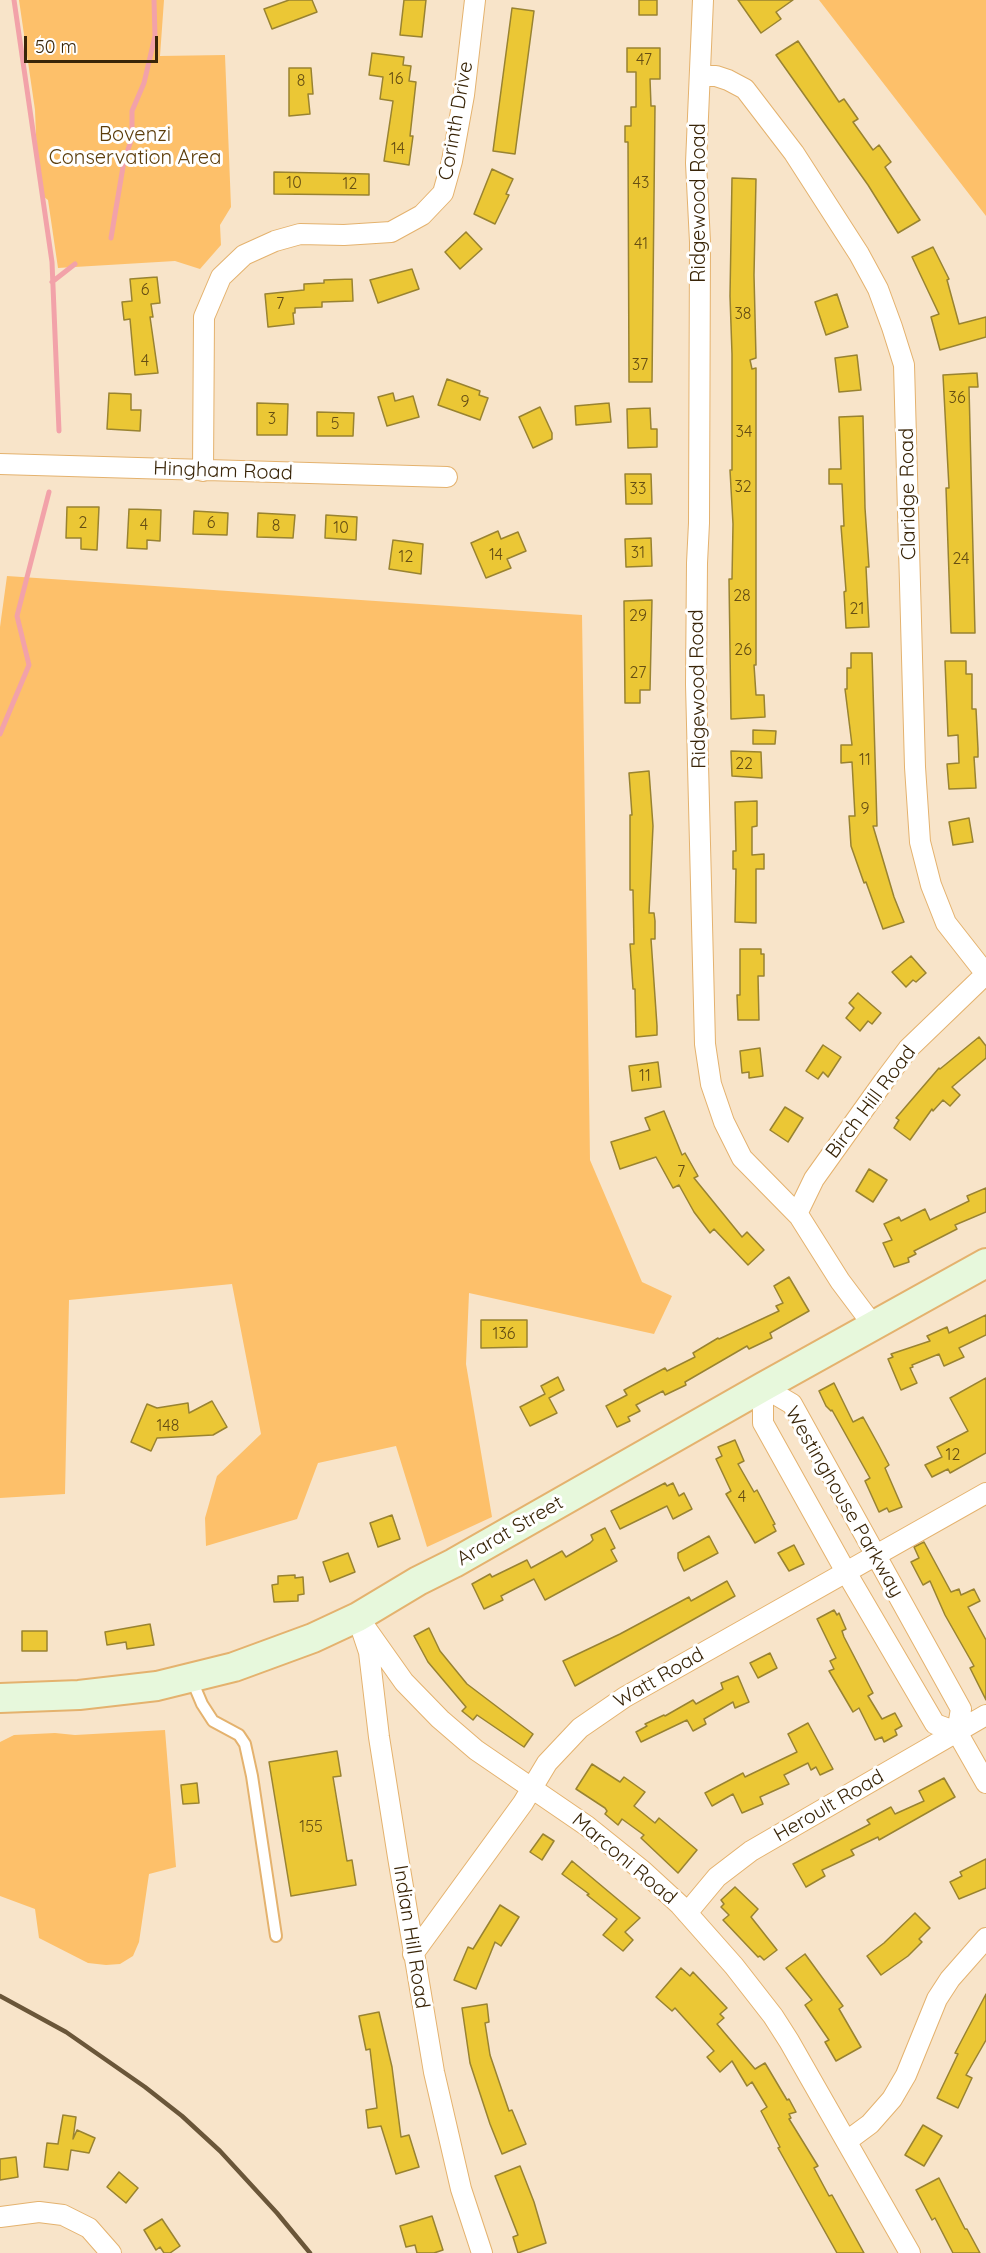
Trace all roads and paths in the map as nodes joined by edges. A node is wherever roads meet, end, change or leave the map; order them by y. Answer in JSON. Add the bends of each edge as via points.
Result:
{"nodes":[{"id":1,"x":475,"y":0,"type":"edge"},
{"id":2,"x":703,"y":0,"type":"edge"},
{"id":3,"x":700,"y":76,"type":"junction"},
{"id":4,"x":0,"y":464,"type":"edge"},
{"id":5,"x":203,"y":471,"type":"junction"},
{"id":6,"x":447,"y":477,"type":"dead end"},
{"id":7,"x":986,"y":974,"type":"edge"},
{"id":8,"x":799,"y":1216,"type":"junction"},
{"id":9,"x":986,"y":1263,"type":"edge"},
{"id":10,"x":873,"y":1325,"type":"junction"},
{"id":11,"x":763,"y":1387,"type":"junction"},
{"id":12,"x":986,"y":1493,"type":"edge"},
{"id":13,"x":876,"y":1556,"type":"junction"},
{"id":14,"x":846,"y":1572,"type":"junction"},
{"id":15,"x":358,"y":1617,"type":"junction"},
{"id":16,"x":191,"y":1678,"type":"junction"},
{"id":17,"x":0,"y":1698,"type":"edge"},
{"id":18,"x":986,"y":1716,"type":"edge"},
{"id":19,"x":957,"y":1732,"type":"junction"},
{"id":20,"x":986,"y":1783,"type":"edge"},
{"id":21,"x":532,"y":1788,"type":"junction"},
{"id":22,"x":687,"y":1913,"type":"junction"},
{"id":23,"x":276,"y":1936,"type":"dead end"},
{"id":24,"x":986,"y":1938,"type":"edge"},
{"id":25,"x":413,"y":1954,"type":"junction"},
{"id":26,"x":848,"y":2142,"type":"junction"},
{"id":27,"x":0,"y":2217,"type":"edge"},
{"id":28,"x":111,"y":2253,"type":"edge"},
{"id":29,"x":482,"y":2253,"type":"edge"},
{"id":30,"x":910,"y":2253,"type":"edge"}],
"edges":[{"from":1,"to":5,"type":"street","name":"Corinth Drive","via":[[464,95],[443,193],[422,215],[392,232],[300,234],[244,255],[221,277],[204,317]]},
{"from":2,"to":3,"type":"street","name":"Ridgewood Road"},
{"from":3,"to":7,"type":"street","name":"Claridge Road","via":[[722,78],[745,89],[794,153],[859,254],[892,327],[904,365],[920,842],[946,923]]},
{"from":3,"to":8,"type":"street","name":"Ridgewood Road","via":[[696,163],[700,243],[696,684],[705,1044],[711,1084],[742,1158]]},
{"from":4,"to":5,"type":"street","name":"Hingham Road"},
{"from":5,"to":6,"type":"street","name":"Hingham Road"},
{"from":7,"to":8,"type":"street","name":"Birch Hill Road","via":[[908,1049],[814,1179]]},
{"from":8,"to":10,"type":"street","name":"Ridgewood Road"},
{"from":9,"to":10,"type":"main road","name":"Ararat Street"},
{"from":10,"to":11,"type":"main road","name":"Ararat Street"},
{"from":11,"to":13,"type":"street","name":"Westinghouse Parkway","via":[[792,1404]]},
{"from":11,"to":14,"type":"street","name":"Westinghouse Parkway","via":[[763,1423]]},
{"from":11,"to":15,"type":"main road","name":"Ararat Street"},
{"from":12,"to":13,"type":"street","name":"Watt Road"},
{"from":13,"to":14,"type":"street","name":"Watt Road"},
{"from":13,"to":19,"type":"street","name":"Westinghouse Parkway","via":[[961,1709]]},
{"from":14,"to":19,"type":"street","name":"Westinghouse Parkway","via":[[934,1724]]},
{"from":14,"to":21,"type":"street","name":"Watt Road","via":[[594,1717],[557,1750]]},
{"from":15,"to":16,"type":"main road","name":"Ararat Street","via":[[275,1653]]},
{"from":15,"to":21,"type":"street","name":"Marconi Road","via":[[422,1703],[476,1750]]},
{"from":15,"to":25,"type":"street","name":"Indian Hill Road","via":[[369,1652]]},
{"from":16,"to":17,"type":"main road","name":"Ararat Street","via":[[79,1695]]},
{"from":16,"to":23,"type":"lane","via":[[213,1721],[239,1735],[244,1744]]},
{"from":18,"to":19,"type":"street","name":"Heroult Road"},
{"from":19,"to":20,"type":"street"},
{"from":19,"to":22,"type":"street","name":"Heroult Road","via":[[751,1851],[717,1877]]},
{"from":21,"to":22,"type":"street","name":"Marconi Road","via":[[623,1854]]},
{"from":21,"to":25,"type":"street","name":"Watt Road"},
{"from":22,"to":26,"type":"street","name":"Marconi Road","via":[[773,2016]]},
{"from":24,"to":26,"type":"street","via":[[937,1999],[892,2099]]},
{"from":25,"to":29,"type":"street","name":"Indian Hill Road","via":[[451,2150]]},
{"from":26,"to":30,"type":"street","name":"Marconi Road"},
{"from":27,"to":28,"type":"street","via":[[39,2212],[63,2215],[89,2228]]}]}
